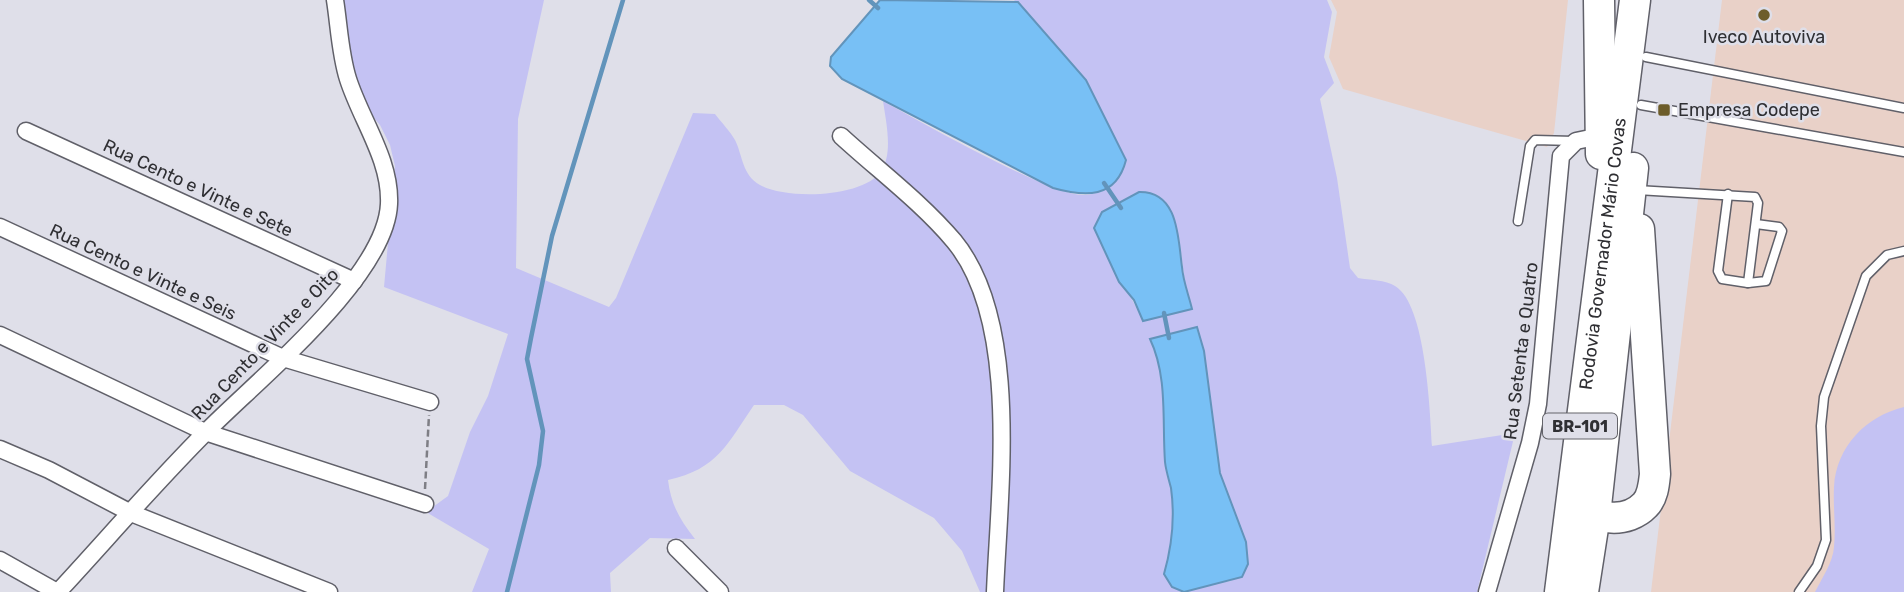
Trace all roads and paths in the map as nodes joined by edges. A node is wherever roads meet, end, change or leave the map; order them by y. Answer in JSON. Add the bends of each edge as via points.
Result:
{"nodes":[{"id":1,"x":335,"y":0,"type":"edge"},
{"id":2,"x":1599,"y":0,"type":"edge"},
{"id":3,"x":1635,"y":0,"type":"edge"},
{"id":4,"x":1656,"y":0,"type":"edge"},
{"id":5,"x":1646,"y":57,"type":"junction"},
{"id":6,"x":1641,"y":105,"type":"junction"},
{"id":7,"x":1904,"y":108,"type":"edge"},
{"id":8,"x":26,"y":131,"type":"dead end"},
{"id":9,"x":841,"y":136,"type":"dead end"},
{"id":10,"x":1588,"y":139,"type":"junction"},
{"id":11,"x":1904,"y":152,"type":"edge"},
{"id":12,"x":1728,"y":194,"type":"junction"},
{"id":13,"x":1624,"y":195,"type":"junction"},
{"id":14,"x":1518,"y":221,"type":"dead end"},
{"id":15,"x":1756,"y":225,"type":"junction"},
{"id":16,"x":0,"y":227,"type":"edge"},
{"id":17,"x":1904,"y":251,"type":"edge"},
{"id":18,"x":354,"y":281,"type":"junction"},
{"id":19,"x":1748,"y":283,"type":"junction"},
{"id":20,"x":0,"y":335,"type":"edge"},
{"id":21,"x":283,"y":358,"type":"junction"},
{"id":22,"x":430,"y":402,"type":"joint"},
{"id":23,"x":205,"y":432,"type":"junction"},
{"id":24,"x":0,"y":449,"type":"edge"},
{"id":25,"x":1573,"y":485,"type":"junction"},
{"id":26,"x":425,"y":504,"type":"joint"},
{"id":27,"x":131,"y":513,"type":"junction"},
{"id":28,"x":1595,"y":515,"type":"junction"},
{"id":29,"x":676,"y":548,"type":"dead end"},
{"id":30,"x":0,"y":560,"type":"edge"},
{"id":31,"x":57,"y":592,"type":"edge"},
{"id":32,"x":329,"y":592,"type":"edge"},
{"id":33,"x":720,"y":592,"type":"edge"},
{"id":34,"x":995,"y":592,"type":"edge"},
{"id":35,"x":1487,"y":592,"type":"edge"},
{"id":36,"x":1560,"y":592,"type":"edge"},
{"id":37,"x":1583,"y":592,"type":"edge"},
{"id":38,"x":1799,"y":592,"type":"edge"}],
"edges":[{"from":1,"to":18,"type":"street","name":"Rua Cento e Vinte e Oito","via":[[346,75],[385,169],[388,188],[383,230]]},
{"from":2,"to":10,"type":"highway"},
{"from":3,"to":13,"type":"highway","name":"Rodovia Governador Mário Covas","number":"BR-101"},
{"from":4,"to":5,"type":"highway","name":"Rodovia Governador Mário Covas","number":"BR-101"},
{"from":5,"to":6,"type":"highway","name":"Rodovia Governador Mário Covas","number":"BR-101"},
{"from":5,"to":7,"type":"lane"},
{"from":6,"to":11,"type":"lane"},
{"from":6,"to":13,"type":"highway","name":"Rodovia Governador Mário Covas","number":"BR-101"},
{"from":8,"to":18,"type":"street","name":"Rua Cento e Vinte e Sete"},
{"from":9,"to":34,"type":"street","via":[[955,242],[985,304],[1000,389]]},
{"from":10,"to":13,"type":"highway","via":[[1601,173]]},
{"from":10,"to":14,"type":"lane","via":[[1535,140],[1530,146]]},
{"from":10,"to":35,"type":"street","name":"Rua Setenta e Quatro","via":[[1561,156],[1538,404]]},
{"from":12,"to":13,"type":"lane"},
{"from":12,"to":15,"type":"lane","via":[[1755,197]]},
{"from":12,"to":19,"type":"lane","via":[[1718,274],[1725,281]]},
{"from":13,"to":25,"type":"highway","name":"Rodovia Governador Mário Covas","number":"BR-101"},
{"from":13,"to":28,"type":"highway","name":"Rodovia Governador Mário Covas","number":"BR-101"},
{"from":13,"to":28,"type":"highway","via":[[1642,249],[1655,474],[1647,504],[1633,514],[1616,518]]},
{"from":15,"to":19,"type":"lane"},
{"from":15,"to":19,"type":"lane","via":[[1779,227],[1782,234],[1766,281]]},
{"from":16,"to":21,"type":"street","name":"Rua Cento e Vinte e Seis"},
{"from":17,"to":38,"type":"lane","via":[[1887,255],[1866,276],[1824,397],[1826,540],[1817,566]]},
{"from":18,"to":21,"type":"street","name":"Rua Cento e Vinte e Oito"},
{"from":20,"to":23,"type":"street"},
{"from":21,"to":22,"type":"street","name":"Rua Cento e Vinte e Seis"},
{"from":21,"to":23,"type":"street","name":"Rua Cento e Vinte e Oito"},
{"from":22,"to":26,"type":"path"},
{"from":23,"to":26,"type":"street"},
{"from":23,"to":27,"type":"street","name":"Rua Cento e Vinte e Oito"},
{"from":24,"to":27,"type":"street"},
{"from":25,"to":28,"type":"highway","via":[[1584,507]]},
{"from":25,"to":36,"type":"highway","name":"Rodovia Governador Mário Covas","number":"BR-101"},
{"from":27,"to":31,"type":"street","name":"Rua Cento e Vinte e Oito"},
{"from":27,"to":32,"type":"street"},
{"from":28,"to":37,"type":"highway","name":"Rodovia Governador Mário Covas","number":"BR-101"},
{"from":29,"to":33,"type":"street"},
{"from":30,"to":31,"type":"street"}]}
